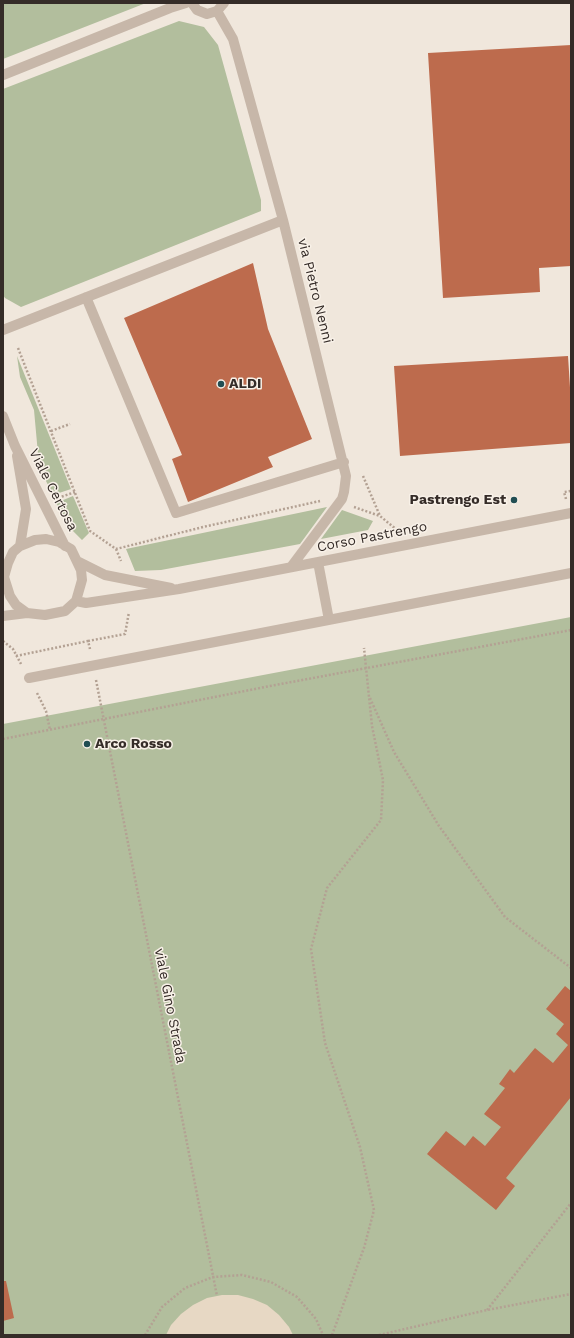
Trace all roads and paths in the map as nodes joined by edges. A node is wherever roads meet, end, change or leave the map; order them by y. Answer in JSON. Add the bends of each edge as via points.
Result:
{"nodes":[{"id":1,"x":186,"y":3,"type":"edge"},
{"id":2,"x":192,"y":3,"type":"edge"},
{"id":3,"x":224,"y":3,"type":"edge"},
{"id":4,"x":217,"y":11,"type":"junction"},
{"id":5,"x":3,"y":75,"type":"edge"},
{"id":6,"x":283,"y":220,"type":"junction"},
{"id":7,"x":86,"y":297,"type":"junction"},
{"id":8,"x":3,"y":330,"type":"edge"},
{"id":9,"x":3,"y":416,"type":"edge"},
{"id":10,"x":70,"y":424,"type":"dead end"},
{"id":11,"x":51,"y":431,"type":"dead end"},
{"id":12,"x":15,"y":446,"type":"junction"},
{"id":13,"x":344,"y":462,"type":"junction"},
{"id":14,"x":75,"y":492,"type":"dead end"},
{"id":15,"x":54,"y":500,"type":"dead end"},
{"id":16,"x":571,"y":513,"type":"edge"},
{"id":17,"x":20,"y":546,"type":"junction"},
{"id":18,"x":65,"y":546,"type":"junction"},
{"id":19,"x":77,"y":561,"type":"junction"},
{"id":20,"x":318,"y":562,"type":"junction"},
{"id":21,"x":291,"y":567,"type":"junction"},
{"id":22,"x":571,"y":573,"type":"edge"},
{"id":23,"x":4,"y":577,"type":"edge"},
{"id":24,"x":179,"y":589,"type":"junction"},
{"id":25,"x":76,"y":601,"type":"junction"},
{"id":26,"x":27,"y":613,"type":"junction"},
{"id":27,"x":3,"y":616,"type":"edge"},
{"id":28,"x":329,"y":620,"type":"junction"},
{"id":29,"x":571,"y":630,"type":"edge"},
{"id":30,"x":3,"y":641,"type":"edge"},
{"id":31,"x":364,"y":648,"type":"dead end"},
{"id":32,"x":16,"y":656,"type":"dead end"},
{"id":33,"x":367,"y":668,"type":"junction"},
{"id":34,"x":29,"y":678,"type":"dead end"},
{"id":35,"x":369,"y":695,"type":"junction"},
{"id":36,"x":104,"y":719,"type":"junction"},
{"id":37,"x":3,"y":739,"type":"edge"},
{"id":38,"x":571,"y":968,"type":"edge"},
{"id":39,"x":571,"y":1203,"type":"edge"},
{"id":40,"x":213,"y":1277,"type":"junction"},
{"id":41,"x":571,"y":1294,"type":"edge"},
{"id":42,"x":217,"y":1296,"type":"dead end"},
{"id":43,"x":487,"y":1310,"type":"junction"},
{"id":44,"x":146,"y":1335,"type":"edge"},
{"id":45,"x":323,"y":1335,"type":"edge"},
{"id":46,"x":332,"y":1335,"type":"edge"},
{"id":47,"x":378,"y":1335,"type":"edge"}],
"edges":[{"from":1,"to":5,"type":"street"},
{"from":2,"to":4,"type":"street","via":[[202,13]]},
{"from":3,"to":4,"type":"street"},
{"from":4,"to":6,"type":"street","name":"via Pietro Nenni","via":[[233,39]]},
{"from":6,"to":7,"type":"street"},
{"from":6,"to":13,"type":"street","name":"via Pietro Nenni"},
{"from":7,"to":8,"type":"street"},
{"from":7,"to":13,"type":"street","via":[[176,513]]},
{"from":9,"to":12,"type":"street","name":"Viale Certosa"},
{"from":10,"to":11,"type":"path"},
{"from":12,"to":17,"type":"street","name":"Viale Certosa","via":[[26,509]]},
{"from":12,"to":18,"type":"street","name":"Viale Certosa"},
{"from":13,"to":21,"type":"street","name":"via Pietro Nenni","via":[[346,476],[342,500]]},
{"from":14,"to":15,"type":"path"},
{"from":16,"to":20,"type":"street","name":"Corso Pastrengo"},
{"from":17,"to":18,"type":"street","via":[[34,540],[46,539],[60,542]]},
{"from":17,"to":23,"type":"street","via":[[13,552]]},
{"from":18,"to":19,"type":"street","via":[[71,550]]},
{"from":19,"to":24,"type":"street","name":"Corso Pastrengo","via":[[105,575]]},
{"from":19,"to":25,"type":"street","via":[[82,580]]},
{"from":20,"to":21,"type":"street","name":"Corso Pastrengo"},
{"from":20,"to":28,"type":"street"},
{"from":21,"to":24,"type":"street","name":"Corso Pastrengo"},
{"from":22,"to":28,"type":"street"},
{"from":23,"to":26,"type":"street","via":[[10,596],[16,605]]},
{"from":24,"to":25,"type":"street","name":"Corso Pastrengo","via":[[86,603]]},
{"from":25,"to":26,"type":"street","via":[[65,611],[54,614]]},
{"from":26,"to":27,"type":"street"},
{"from":28,"to":34,"type":"street"},
{"from":29,"to":33,"type":"path"},
{"from":30,"to":32,"type":"path","via":[[12,648]]},
{"from":31,"to":33,"type":"path"},
{"from":33,"to":35,"type":"path"},
{"from":33,"to":36,"type":"path"},
{"from":35,"to":38,"type":"path","via":[[394,752],[439,826],[505,917]]},
{"from":35,"to":46,"type":"path","via":[[372,726],[383,780],[381,820],[327,888],[311,949],[325,1043],[360,1147],[374,1210],[364,1248]]},
{"from":36,"to":37,"type":"path"},
{"from":36,"to":40,"type":"path","name":"viale Gino Strada"},
{"from":39,"to":43,"type":"path"},
{"from":40,"to":42,"type":"path","name":"viale Gino Strada"},
{"from":40,"to":44,"type":"path","via":[[185,1288],[162,1307]]},
{"from":40,"to":45,"type":"path","via":[[242,1275],[271,1282],[297,1297],[316,1319]]},
{"from":41,"to":43,"type":"path"},
{"from":43,"to":47,"type":"path"}]}
